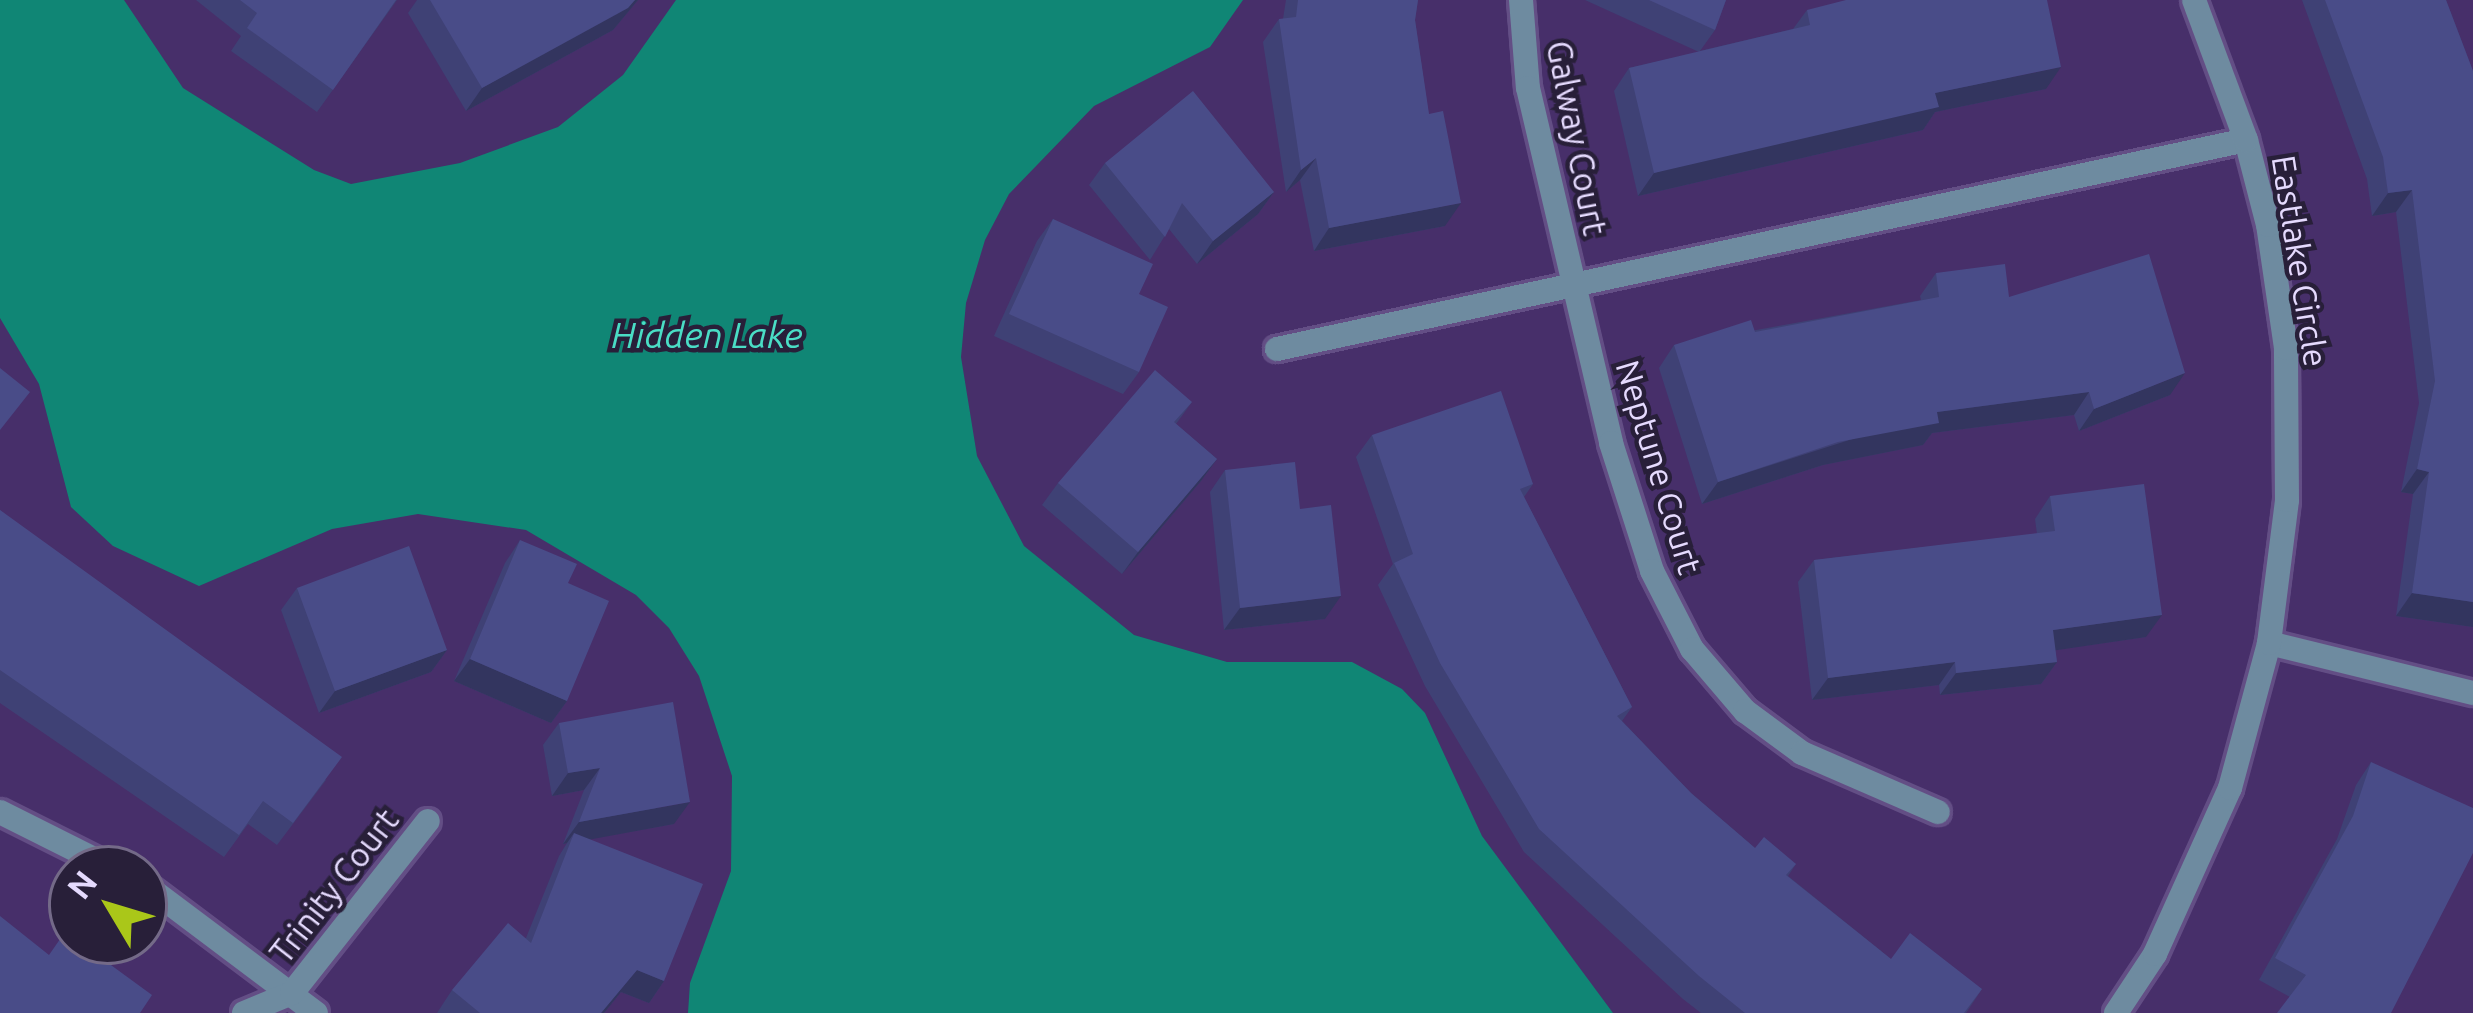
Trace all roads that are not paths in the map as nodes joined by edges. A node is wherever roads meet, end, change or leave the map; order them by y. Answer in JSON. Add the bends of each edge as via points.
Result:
{"nodes":[{"id":1,"x":1521,"y":0,"type":"edge"},
{"id":2,"x":2194,"y":0,"type":"edge"},
{"id":3,"x":2246,"y":140,"type":"junction"},
{"id":4,"x":1572,"y":287,"type":"junction"},
{"id":5,"x":1277,"y":349,"type":"dead end"},
{"id":6,"x":2269,"y":643,"type":"junction"},
{"id":7,"x":2473,"y":693,"type":"edge"},
{"id":8,"x":0,"y":812,"type":"edge"},
{"id":9,"x":1938,"y":812,"type":"dead end"},
{"id":10,"x":428,"y":820,"type":"dead end"},
{"id":11,"x":66,"y":845,"type":"edge"},
{"id":12,"x":168,"y":904,"type":"edge"},
{"id":13,"x":290,"y":1003,"type":"edge"},
{"id":14,"x":244,"y":1013,"type":"edge"},
{"id":15,"x":316,"y":1013,"type":"edge"},
{"id":16,"x":2116,"y":1013,"type":"edge"}],
"edges":[{"from":1,"to":4,"type":"street","name":"Galway Court","via":[[1528,88]]},
{"from":2,"to":3,"type":"street","name":"Eastlake Circle"},
{"from":3,"to":4,"type":"street"},
{"from":3,"to":6,"type":"street","name":"Eastlake Circle","via":[[2286,348],[2287,500]]},
{"from":4,"to":5,"type":"street"},
{"from":4,"to":9,"type":"street","name":"Neptune Court","via":[[1652,571],[1692,649],[1744,711],[1802,753]]},
{"from":6,"to":7,"type":"street"},
{"from":6,"to":16,"type":"street","name":"Eastlake Circle","via":[[2230,788],[2155,954]]},
{"from":8,"to":11,"type":"street"},
{"from":10,"to":13,"type":"street","name":"Trinity Court"},
{"from":12,"to":13,"type":"street"},
{"from":13,"to":14,"type":"street"},
{"from":13,"to":15,"type":"street"}]}
